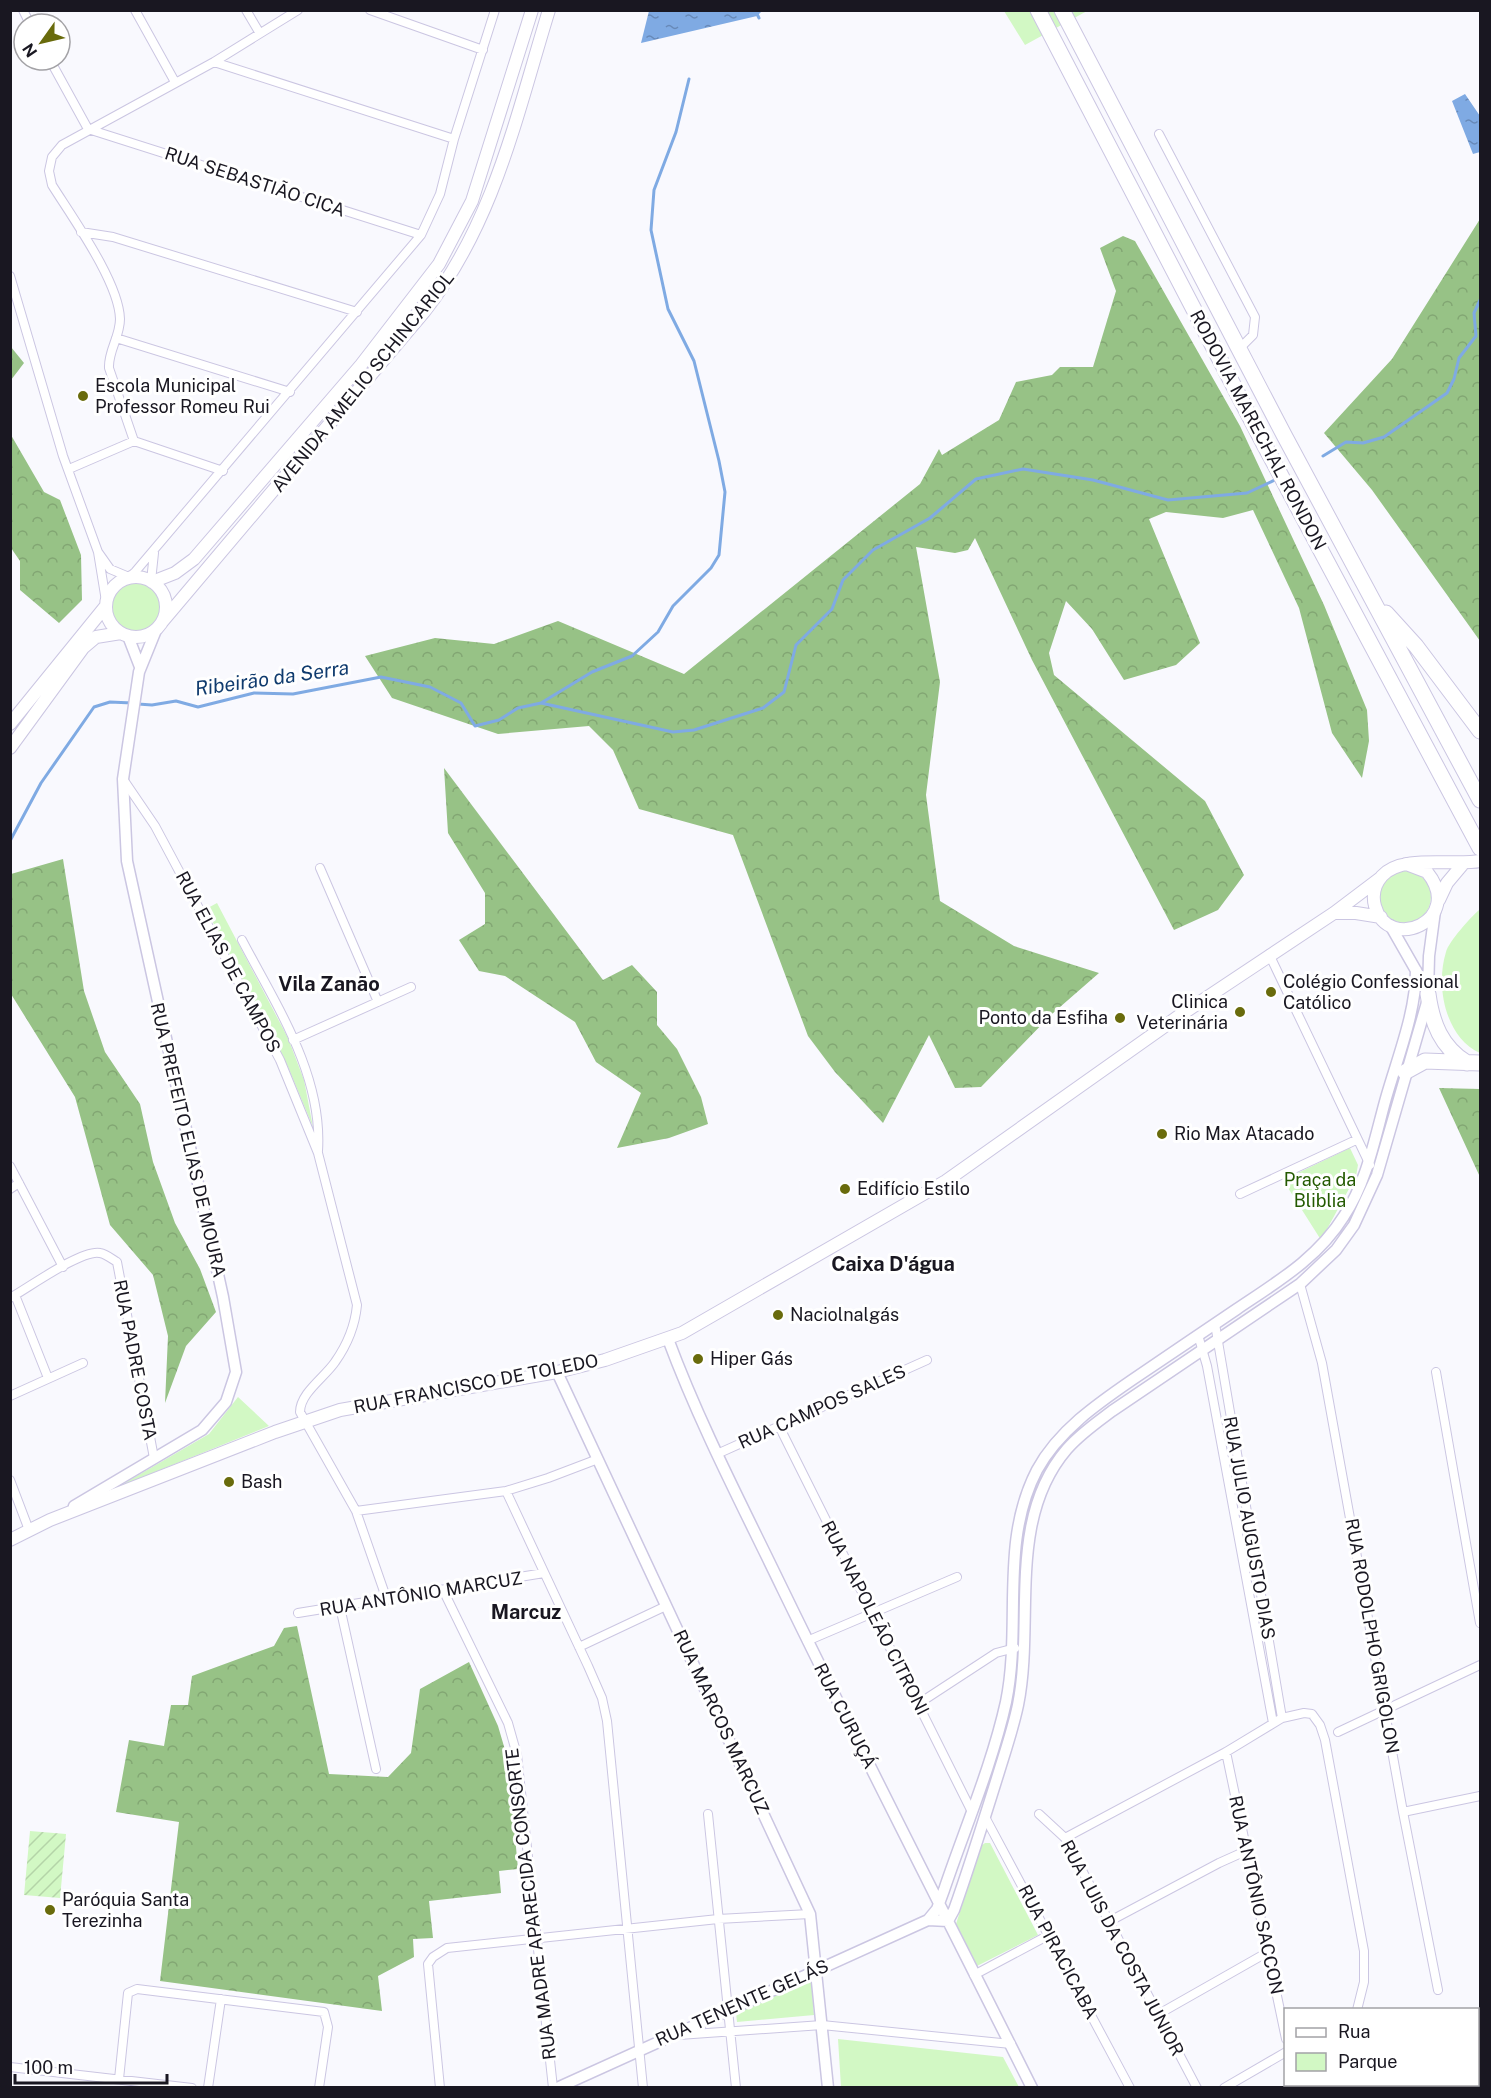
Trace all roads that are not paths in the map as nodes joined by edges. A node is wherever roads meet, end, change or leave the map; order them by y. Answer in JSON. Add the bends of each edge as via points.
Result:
{"nodes":[{"id":1,"x":135,"y":10,"type":"edge"},
{"id":2,"x":246,"y":10,"type":"edge"},
{"id":3,"x":298,"y":10,"type":"edge"},
{"id":4,"x":370,"y":10,"type":"edge"},
{"id":5,"x":495,"y":10,"type":"edge"},
{"id":6,"x":532,"y":10,"type":"edge"},
{"id":7,"x":549,"y":10,"type":"edge"},
{"id":8,"x":1038,"y":10,"type":"edge"},
{"id":9,"x":1062,"y":10,"type":"edge"},
{"id":10,"x":259,"y":32,"type":"junction"},
{"id":11,"x":483,"y":50,"type":"junction"},
{"id":12,"x":214,"y":62,"type":"junction"},
{"id":13,"x":57,"y":72,"type":"edge"},
{"id":14,"x":175,"y":82,"type":"junction"},
{"id":15,"x":88,"y":129,"type":"junction"},
{"id":16,"x":1159,"y":134,"type":"dead end"},
{"id":17,"x":454,"y":139,"type":"junction"},
{"id":18,"x":81,"y":232,"type":"junction"},
{"id":19,"x":421,"y":235,"type":"junction"},
{"id":20,"x":10,"y":276,"type":"edge"},
{"id":21,"x":357,"y":312,"type":"junction"},
{"id":22,"x":116,"y":338,"type":"junction"},
{"id":23,"x":1240,"y":348,"type":"junction"},
{"id":24,"x":290,"y":392,"type":"junction"},
{"id":25,"x":134,"y":441,"type":"junction"},
{"id":26,"x":69,"y":469,"type":"junction"},
{"id":27,"x":223,"y":471,"type":"junction"},
{"id":28,"x":98,"y":552,"type":"junction"},
{"id":29,"x":154,"y":552,"type":"junction"},
{"id":30,"x":129,"y":577,"type":"junction"},
{"id":31,"x":152,"y":581,"type":"junction"},
{"id":32,"x":1371,"y":598,"type":"junction"},
{"id":33,"x":106,"y":604,"type":"junction"},
{"id":34,"x":159,"y":626,"type":"junction"},
{"id":35,"x":124,"y":635,"type":"junction"},
{"id":36,"x":140,"y":669,"type":"junction"},
{"id":37,"x":10,"y":724,"type":"edge"},
{"id":38,"x":1480,"y":731,"type":"edge"},
{"id":39,"x":10,"y":748,"type":"edge"},
{"id":40,"x":123,"y":779,"type":"junction"},
{"id":41,"x":1480,"y":800,"type":"edge"},
{"id":42,"x":1480,"y":848,"type":"edge"},
{"id":43,"x":1471,"y":862,"type":"edge"},
{"id":44,"x":1406,"y":864,"type":"junction"},
{"id":45,"x":320,"y":868,"type":"dead end"},
{"id":46,"x":1379,"y":879,"type":"junction"},
{"id":47,"x":1436,"y":907,"type":"junction"},
{"id":48,"x":1334,"y":913,"type":"junction"},
{"id":49,"x":1385,"y":921,"type":"junction"},
{"id":50,"x":242,"y":940,"type":"dead end"},
{"id":51,"x":1269,"y":954,"type":"junction"},
{"id":52,"x":1416,"y":970,"type":"junction"},
{"id":53,"x":411,"y":987,"type":"dead end"},
{"id":54,"x":1428,"y":997,"type":"junction"},
{"id":55,"x":378,"y":1002,"type":"junction"},
{"id":56,"x":293,"y":1040,"type":"junction"},
{"id":57,"x":1474,"y":1063,"type":"edge"},
{"id":58,"x":1405,"y":1072,"type":"junction"},
{"id":59,"x":1356,"y":1140,"type":"junction"},
{"id":60,"x":318,"y":1153,"type":"junction"},
{"id":61,"x":1368,"y":1163,"type":"junction"},
{"id":62,"x":10,"y":1166,"type":"edge"},
{"id":63,"x":1377,"y":1175,"type":"junction"},
{"id":64,"x":20,"y":1183,"type":"junction"},
{"id":65,"x":10,"y":1189,"type":"edge"},
{"id":66,"x":1240,"y":1194,"type":"dead end"},
{"id":67,"x":63,"y":1267,"type":"junction"},
{"id":68,"x":1300,"y":1284,"type":"junction"},
{"id":69,"x":13,"y":1297,"type":"edge"},
{"id":70,"x":1215,"y":1324,"type":"junction"},
{"id":71,"x":1198,"y":1335,"type":"junction"},
{"id":72,"x":1218,"y":1338,"type":"junction"},
{"id":73,"x":668,"y":1339,"type":"junction"},
{"id":74,"x":1203,"y":1348,"type":"junction"},
{"id":75,"x":927,"y":1360,"type":"dead end"},
{"id":76,"x":83,"y":1363,"type":"dead end"},
{"id":77,"x":557,"y":1372,"type":"junction"},
{"id":78,"x":1436,"y":1372,"type":"dead end"},
{"id":79,"x":48,"y":1378,"type":"junction"},
{"id":80,"x":10,"y":1396,"type":"edge"},
{"id":81,"x":305,"y":1421,"type":"junction"},
{"id":82,"x":779,"y":1426,"type":"junction"},
{"id":83,"x":717,"y":1454,"type":"junction"},
{"id":84,"x":154,"y":1458,"type":"junction"},
{"id":85,"x":597,"y":1459,"type":"junction"},
{"id":86,"x":10,"y":1480,"type":"edge"},
{"id":87,"x":506,"y":1491,"type":"junction"},
{"id":88,"x":356,"y":1511,"type":"junction"},
{"id":89,"x":50,"y":1520,"type":"junction"},
{"id":90,"x":29,"y":1530,"type":"junction"},
{"id":91,"x":10,"y":1540,"type":"edge"},
{"id":92,"x":544,"y":1574,"type":"junction"},
{"id":93,"x":957,"y":1577,"type":"dead end"},
{"id":94,"x":444,"y":1592,"type":"junction"},
{"id":95,"x":387,"y":1600,"type":"junction"},
{"id":96,"x":666,"y":1606,"type":"junction"},
{"id":97,"x":340,"y":1607,"type":"junction"},
{"id":98,"x":872,"y":1612,"type":"junction"},
{"id":99,"x":298,"y":1613,"type":"dead end"},
{"id":100,"x":1480,"y":1623,"type":"edge"},
{"id":101,"x":807,"y":1641,"type":"junction"},
{"id":102,"x":579,"y":1647,"type":"junction"},
{"id":103,"x":1012,"y":1648,"type":"junction"},
{"id":104,"x":1025,"y":1649,"type":"junction"},
{"id":105,"x":1480,"y":1665,"type":"edge"},
{"id":106,"x":918,"y":1704,"type":"junction"},
{"id":107,"x":1386,"y":1709,"type":"junction"},
{"id":108,"x":1282,"y":1718,"type":"junction"},
{"id":109,"x":1273,"y":1723,"type":"junction"},
{"id":110,"x":1338,"y":1732,"type":"dead end"},
{"id":111,"x":1226,"y":1752,"type":"junction"},
{"id":112,"x":376,"y":1769,"type":"dead end"},
{"id":113,"x":1480,"y":1796,"type":"edge"},
{"id":114,"x":971,"y":1810,"type":"junction"},
{"id":115,"x":1403,"y":1812,"type":"junction"},
{"id":116,"x":708,"y":1814,"type":"dead end"},
{"id":117,"x":1039,"y":1814,"type":"dead end"},
{"id":118,"x":985,"y":1816,"type":"junction"},
{"id":119,"x":1065,"y":1838,"type":"junction"},
{"id":120,"x":1248,"y":1850,"type":"junction"},
{"id":121,"x":939,"y":1903,"type":"junction"},
{"id":122,"x":810,"y":1914,"type":"junction"},
{"id":123,"x":718,"y":1919,"type":"junction"},
{"id":124,"x":928,"y":1920,"type":"junction"},
{"id":125,"x":948,"y":1921,"type":"junction"},
{"id":126,"x":1108,"y":1922,"type":"junction"},
{"id":127,"x":628,"y":1928,"type":"junction"},
{"id":128,"x":1049,"y":1935,"type":"junction"},
{"id":129,"x":537,"y":1937,"type":"junction"},
{"id":130,"x":1268,"y":1952,"type":"junction"},
{"id":131,"x":816,"y":1970,"type":"junction"},
{"id":132,"x":974,"y":1975,"type":"junction"},
{"id":133,"x":1438,"y":1990,"type":"dead end"},
{"id":134,"x":221,"y":1999,"type":"junction"},
{"id":135,"x":1358,"y":2007,"type":"edge"},
{"id":136,"x":728,"y":2009,"type":"junction"},
{"id":137,"x":1157,"y":2015,"type":"junction"},
{"id":138,"x":822,"y":2025,"type":"junction"},
{"id":139,"x":1284,"y":2029,"type":"edge"},
{"id":140,"x":730,"y":2031,"type":"junction"},
{"id":141,"x":670,"y":2036,"type":"junction"},
{"id":142,"x":1011,"y":2044,"type":"junction"},
{"id":143,"x":638,"y":2049,"type":"junction"},
{"id":144,"x":1284,"y":2053,"type":"edge"},
{"id":145,"x":10,"y":2067,"type":"edge"},
{"id":146,"x":119,"y":2079,"type":"junction"},
{"id":147,"x":192,"y":2088,"type":"edge"},
{"id":148,"x":208,"y":2088,"type":"edge"},
{"id":149,"x":319,"y":2088,"type":"edge"},
{"id":150,"x":440,"y":2088,"type":"edge"},
{"id":151,"x":555,"y":2088,"type":"edge"},
{"id":152,"x":643,"y":2088,"type":"edge"},
{"id":153,"x":736,"y":2088,"type":"edge"},
{"id":154,"x":828,"y":2088,"type":"edge"},
{"id":155,"x":1032,"y":2088,"type":"edge"},
{"id":156,"x":1130,"y":2088,"type":"edge"},
{"id":157,"x":1197,"y":2088,"type":"edge"},
{"id":158,"x":1224,"y":2088,"type":"edge"}],
"edges":[{"from":1,"to":14,"type":"street"},
{"from":2,"to":10,"type":"street"},
{"from":3,"to":10,"type":"street"},
{"from":4,"to":11,"type":"street"},
{"from":5,"to":11,"type":"street"},
{"from":6,"to":31,"type":"main road","name":"AVENIDA AMELIO SCHINCARIOL","via":[[471,201],[439,264],[361,365],[194,559],[175,573]]},
{"from":7,"to":34,"type":"main road","name":"AVENIDA AMELIO SCHINCARIOL","via":[[487,207],[453,273]]},
{"from":8,"to":42,"type":"highway","name":"RODOVIA MARECHAL RONDON"},
{"from":9,"to":23,"type":"highway","name":"RODOVIA MARECHAL RONDON"},
{"from":10,"to":12,"type":"street"},
{"from":11,"to":17,"type":"street"},
{"from":12,"to":14,"type":"street"},
{"from":12,"to":17,"type":"street"},
{"from":13,"to":15,"type":"street"},
{"from":14,"to":15,"type":"street"},
{"from":15,"to":18,"type":"street","via":[[55,151],[49,171],[52,185]]},
{"from":15,"to":19,"type":"street","name":"RUA SEBASTIÃO CICA"},
{"from":16,"to":23,"type":"street","via":[[1256,317],[1253,335]]},
{"from":17,"to":19,"type":"street","via":[[440,194]]},
{"from":18,"to":21,"type":"street","via":[[113,237]]},
{"from":18,"to":22,"type":"street","via":[[99,261],[118,310]]},
{"from":19,"to":21,"type":"street"},
{"from":20,"to":26,"type":"street"},
{"from":21,"to":24,"type":"street"},
{"from":22,"to":24,"type":"street"},
{"from":22,"to":25,"type":"street","via":[[108,359],[109,368]]},
{"from":23,"to":32,"type":"highway","name":"RODOVIA MARECHAL RONDON"},
{"from":24,"to":27,"type":"street"},
{"from":25,"to":26,"type":"street"},
{"from":25,"to":27,"type":"street"},
{"from":26,"to":28,"type":"street"},
{"from":27,"to":29,"type":"street"},
{"from":28,"to":30,"type":"street","via":[[110,569]]},
{"from":28,"to":33,"type":"street"},
{"from":29,"to":30,"type":"street"},
{"from":29,"to":31,"type":"street"},
{"from":30,"to":31,"type":"main road"},
{"from":30,"to":33,"type":"main road","via":[[117,583]]},
{"from":31,"to":34,"type":"main road","via":[[166,605]]},
{"from":32,"to":38,"type":"highway","via":[[1416,646]]},
{"from":32,"to":41,"type":"highway","name":"RODOVIA MARECHAL RONDON"},
{"from":33,"to":35,"type":"main road","via":[[110,622]]},
{"from":33,"to":37,"type":"main road"},
{"from":34,"to":35,"type":"main road","via":[[143,636]]},
{"from":34,"to":36,"type":"street","name":"RUA PREFEITO ELIAS DE MOURA"},
{"from":35,"to":36,"type":"street","name":"RUA PREFEITO ELIAS DE MOURA"},
{"from":35,"to":39,"type":"main road","via":[[96,637],[83,648]]},
{"from":36,"to":40,"type":"street","name":"RUA PREFEITO ELIAS DE MOURA"},
{"from":40,"to":60,"type":"street","name":"RUA ELIAS DE CAMPOS","via":[[155,826],[280,1060]]},
{"from":40,"to":84,"type":"street","name":"RUA PREFEITO ELIAS DE MOURA","via":[[127,861],[228,1320],[236,1372],[225,1402],[202,1430]]},
{"from":43,"to":44,"type":"main road"},
{"from":43,"to":47,"type":"main road","via":[[1447,883]]},
{"from":44,"to":46,"type":"main road","via":[[1396,866]]},
{"from":44,"to":47,"type":"main road","via":[[1427,872],[1434,881]]},
{"from":45,"to":55,"type":"street"},
{"from":46,"to":48,"type":"main road","name":"RUA FRANCISCO DE TOLEDO"},
{"from":46,"to":49,"type":"main road","via":[[1374,898]]},
{"from":47,"to":49,"type":"main road","via":[[1420,926],[1400,929]]},
{"from":47,"to":54,"type":"street"},
{"from":48,"to":49,"type":"main road","via":[[1356,913]]},
{"from":48,"to":51,"type":"main road","name":"RUA FRANCISCO DE TOLEDO"},
{"from":49,"to":52,"type":"street"},
{"from":50,"to":56,"type":"street","name":"RUA ELIAS DE CAMPOS"},
{"from":51,"to":59,"type":"street"},
{"from":51,"to":73,"type":"main road","name":"RUA FRANCISCO DE TOLEDO","via":[[946,1181],[723,1312]]},
{"from":52,"to":54,"type":"street"},
{"from":52,"to":61,"type":"street","via":[[1413,1000]]},
{"from":53,"to":55,"type":"street"},
{"from":54,"to":57,"type":"highway","via":[[1442,1040],[1456,1056]]},
{"from":54,"to":58,"type":"street"},
{"from":55,"to":56,"type":"street"},
{"from":56,"to":60,"type":"street","name":"RUA ELIAS DE CAMPOS","via":[[310,1081],[318,1124]]},
{"from":57,"to":58,"type":"highway","via":[[1425,1061]]},
{"from":58,"to":63,"type":"street"},
{"from":59,"to":61,"type":"street"},
{"from":59,"to":66,"type":"street"},
{"from":60,"to":81,"type":"street","name":"RUA ELIAS DE CAMPOS","via":[[357,1305],[343,1350],[303,1401],[300,1412]]},
{"from":61,"to":63,"type":"street"},
{"from":61,"to":70,"type":"street","via":[[1345,1215],[1325,1242],[1293,1272]]},
{"from":62,"to":64,"type":"street"},
{"from":63,"to":68,"type":"street","via":[[1348,1234]]},
{"from":64,"to":65,"type":"street"},
{"from":64,"to":67,"type":"street"},
{"from":67,"to":69,"type":"street"},
{"from":67,"to":84,"type":"street","name":"RUA PADRE COSTA","via":[[93,1253],[117,1262]]},
{"from":68,"to":72,"type":"street"},
{"from":68,"to":107,"type":"street","name":"RUA RODOLPHO GRIGOLON","via":[[1322,1363]]},
{"from":69,"to":79,"type":"street"},
{"from":70,"to":71,"type":"street"},
{"from":70,"to":72,"type":"street","name":"RUA JULIO AUGUSTO DIAS"},
{"from":71,"to":74,"type":"street","name":"RUA JULIO AUGUSTO DIAS"},
{"from":71,"to":103,"type":"street","via":[[1106,1398],[1075,1423],[1045,1457],[1017,1529]]},
{"from":72,"to":74,"type":"street"},
{"from":72,"to":108,"type":"street","name":"RUA JULIO AUGUSTO DIAS"},
{"from":73,"to":77,"type":"main road","name":"RUA FRANCISCO DE TOLEDO"},
{"from":73,"to":83,"type":"street","name":"RUA CURUÇÁ"},
{"from":74,"to":104,"type":"street","via":[[1083,1433],[1057,1462],[1040,1495],[1031,1528],[1025,1587]]},
{"from":74,"to":109,"type":"street","name":"RUA JULIO AUGUSTO DIAS"},
{"from":75,"to":82,"type":"street","name":"RUA CAMPOS SALES"},
{"from":76,"to":79,"type":"street"},
{"from":77,"to":81,"type":"main road","name":"RUA FRANCISCO DE TOLEDO","via":[[380,1401]]},
{"from":77,"to":85,"type":"street","name":"RUA MARCOS MARCUZ"},
{"from":78,"to":100,"type":"street"},
{"from":79,"to":80,"type":"street"},
{"from":81,"to":88,"type":"street"},
{"from":81,"to":89,"type":"main road","name":"RUA FRANCISCO DE TOLEDO"},
{"from":82,"to":83,"type":"street","name":"RUA CAMPOS SALES"},
{"from":82,"to":98,"type":"street","name":"RUA NAPOLEÃO CITRONI"},
{"from":83,"to":101,"type":"street","name":"RUA CURUÇÁ"},
{"from":84,"to":89,"type":"street","name":"RUA PREFEITO ELIAS DE MOURA"},
{"from":85,"to":87,"type":"street"},
{"from":85,"to":96,"type":"street","name":"RUA MARCOS MARCUZ"},
{"from":86,"to":90,"type":"street"},
{"from":87,"to":88,"type":"street"},
{"from":87,"to":92,"type":"street"},
{"from":88,"to":95,"type":"street"},
{"from":89,"to":90,"type":"main road","name":"RUA FRANCISCO DE TOLEDO"},
{"from":90,"to":91,"type":"main road","name":"RUA FRANCISCO DE TOLEDO"},
{"from":92,"to":94,"type":"street","name":"RUA ANTÔNIO MARCUZ"},
{"from":92,"to":102,"type":"street"},
{"from":93,"to":98,"type":"street"},
{"from":94,"to":95,"type":"street","name":"RUA ANTÔNIO MARCUZ"},
{"from":94,"to":129,"type":"street","name":"RUA MADRE APARECIDA CONSORTE","via":[[508,1723],[517,1755]]},
{"from":95,"to":97,"type":"street","name":"RUA ANTÔNIO MARCUZ"},
{"from":96,"to":102,"type":"street"},
{"from":96,"to":122,"type":"street","name":"RUA MARCOS MARCUZ"},
{"from":97,"to":99,"type":"street","name":"RUA ANTÔNIO MARCUZ"},
{"from":97,"to":112,"type":"street"},
{"from":98,"to":101,"type":"street"},
{"from":98,"to":106,"type":"street","name":"RUA NAPOLEÃO CITRONI"},
{"from":101,"to":121,"type":"street","name":"RUA CURUÇÁ"},
{"from":102,"to":127,"type":"street","via":[[608,1721]]},
{"from":103,"to":104,"type":"street"},
{"from":103,"to":106,"type":"street","via":[[996,1653]]},
{"from":103,"to":114,"type":"street","via":[[1006,1701]]},
{"from":104,"to":118,"type":"street","via":[[1018,1704]]},
{"from":105,"to":107,"type":"street"},
{"from":106,"to":114,"type":"street","name":"RUA NAPOLEÃO CITRONI"},
{"from":107,"to":110,"type":"street"},
{"from":107,"to":115,"type":"street","name":"RUA RODOLPHO GRIGOLON"},
{"from":108,"to":109,"type":"street"},
{"from":108,"to":135,"type":"street","via":[[1312,1714],[1325,1740],[1364,1951],[1364,1982]]},
{"from":109,"to":111,"type":"street"},
{"from":111,"to":119,"type":"street"},
{"from":111,"to":120,"type":"street","name":"RUA ANTÔNIO SACCON"},
{"from":113,"to":115,"type":"street"},
{"from":114,"to":121,"type":"street"},
{"from":115,"to":133,"type":"street","name":"RUA RODOLPHO GRIGOLON"},
{"from":116,"to":123,"type":"street"},
{"from":117,"to":119,"type":"street","name":"RUA LUIS DA COSTA JUNIOR"},
{"from":118,"to":125,"type":"street"},
{"from":118,"to":128,"type":"street","name":"RUA PIRACICABA"},
{"from":119,"to":126,"type":"street","name":"RUA LUIS DA COSTA JUNIOR"},
{"from":120,"to":126,"type":"street"},
{"from":120,"to":130,"type":"street","name":"RUA ANTÔNIO SACCON"},
{"from":121,"to":124,"type":"street"},
{"from":121,"to":125,"type":"street","name":"RUA CURUÇÁ"},
{"from":122,"to":123,"type":"street"},
{"from":122,"to":131,"type":"street","name":"RUA MARCOS MARCUZ"},
{"from":123,"to":127,"type":"street"},
{"from":123,"to":136,"type":"street"},
{"from":124,"to":125,"type":"street","name":"RUA TENENTE GELÁS"},
{"from":124,"to":131,"type":"street","name":"RUA TENENTE GELÁS"},
{"from":125,"to":132,"type":"street","name":"RUA CURUÇÁ"},
{"from":126,"to":137,"type":"street","name":"RUA LUIS DA COSTA JUNIOR"},
{"from":127,"to":129,"type":"street"},
{"from":127,"to":143,"type":"street"},
{"from":128,"to":132,"type":"street"},
{"from":128,"to":156,"type":"street","name":"RUA PIRACICABA"},
{"from":129,"to":150,"type":"street","via":[[447,1948],[428,1964]]},
{"from":129,"to":151,"type":"street","name":"RUA MADRE APARECIDA CONSORTE"},
{"from":130,"to":137,"type":"street"},
{"from":130,"to":139,"type":"street","name":"RUA ANTÔNIO SACCON"},
{"from":131,"to":136,"type":"street","name":"RUA TENENTE GELÁS"},
{"from":131,"to":138,"type":"street","name":"RUA MARCOS MARCUZ"},
{"from":132,"to":142,"type":"street","name":"RUA CURUÇÁ"},
{"from":134,"to":146,"type":"street","via":[[136,1989],[128,1993]]},
{"from":134,"to":148,"type":"street"},
{"from":134,"to":149,"type":"street","via":[[324,2012],[328,2027]]},
{"from":136,"to":140,"type":"street"},
{"from":136,"to":141,"type":"street","name":"RUA TENENTE GELÁS"},
{"from":137,"to":157,"type":"street","name":"RUA LUIS DA COSTA JUNIOR"},
{"from":138,"to":140,"type":"street"},
{"from":138,"to":142,"type":"street"},
{"from":138,"to":154,"type":"street","name":"RUA MARCOS MARCUZ"},
{"from":140,"to":141,"type":"street"},
{"from":140,"to":153,"type":"street"},
{"from":141,"to":143,"type":"street","name":"RUA TENENTE GELÁS"},
{"from":142,"to":155,"type":"street","name":"RUA CURUÇÁ"},
{"from":143,"to":151,"type":"street","name":"RUA TENENTE GELÁS"},
{"from":143,"to":152,"type":"street"},
{"from":144,"to":158,"type":"street"},
{"from":145,"to":146,"type":"street"},
{"from":146,"to":147,"type":"street"}]}
